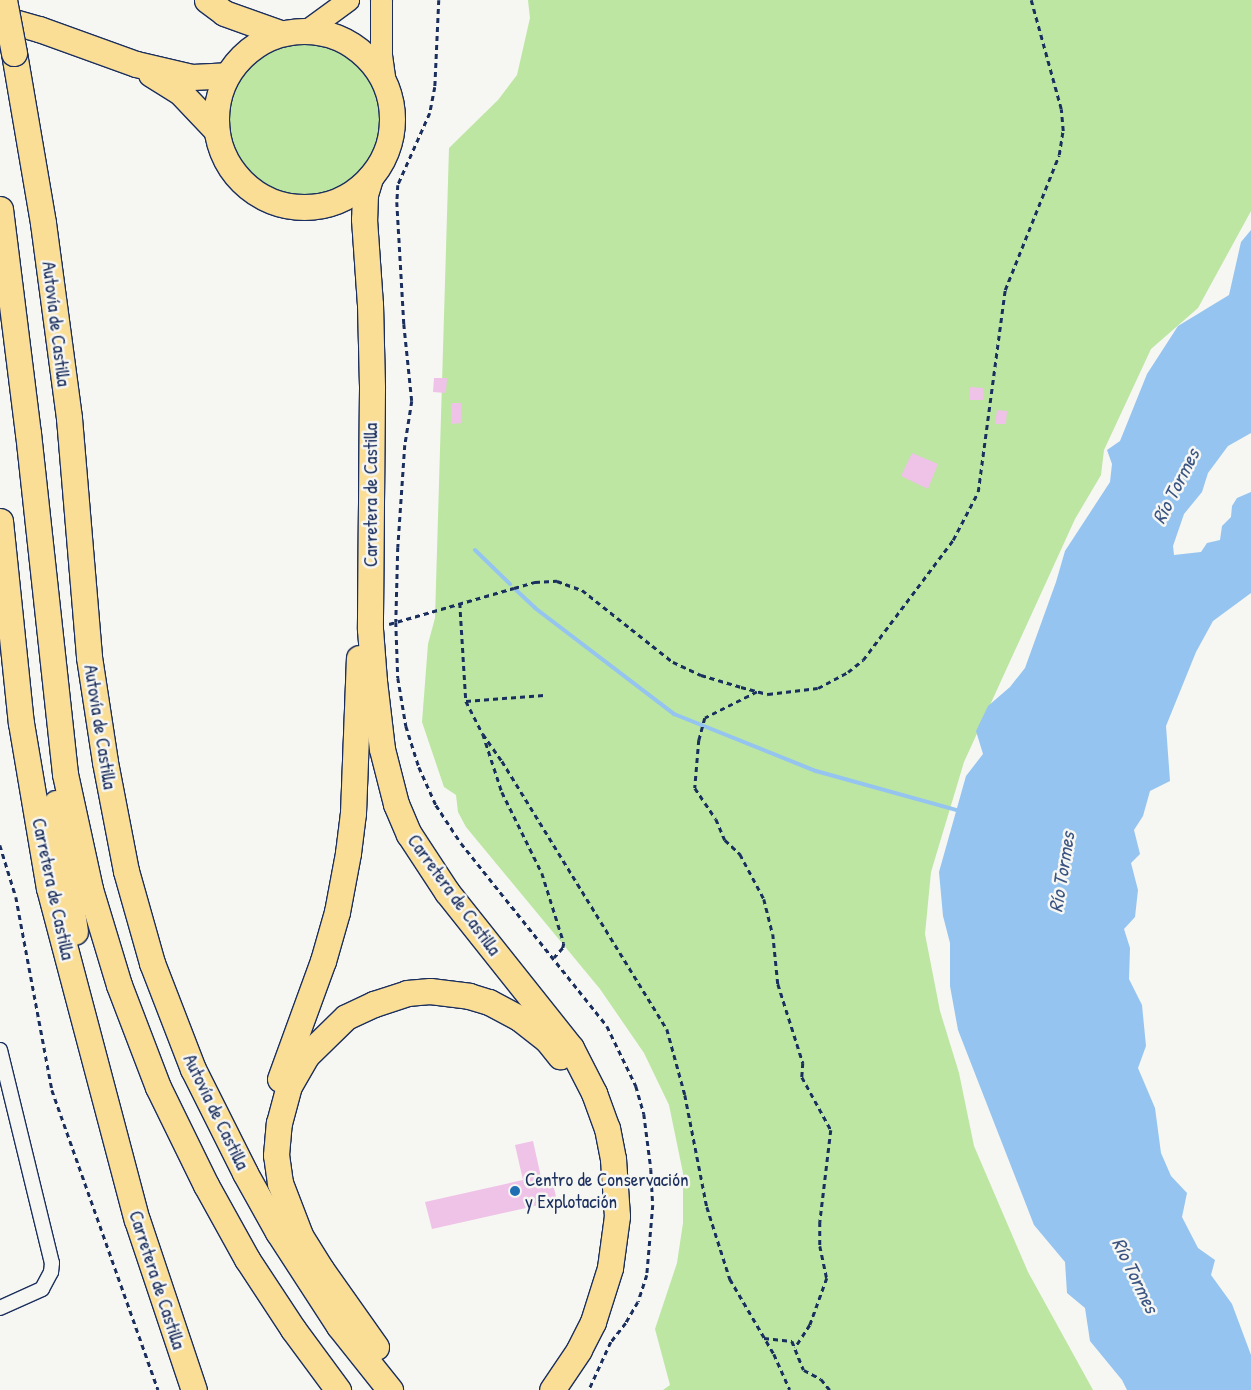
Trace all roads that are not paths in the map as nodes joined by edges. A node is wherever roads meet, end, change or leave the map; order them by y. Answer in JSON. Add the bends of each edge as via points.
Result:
{"nodes":[{"id":1,"x":4,"y":0,"type":"edge"},
{"id":2,"x":207,"y":0,"type":"edge"},
{"id":3,"x":348,"y":0,"type":"edge"},
{"id":4,"x":381,"y":0,"type":"edge"},
{"id":5,"x":0,"y":18,"type":"edge"},
{"id":6,"x":307,"y":30,"type":"junction"},
{"id":7,"x":280,"y":33,"type":"junction"},
{"id":8,"x":136,"y":64,"type":"junction"},
{"id":9,"x":227,"y":75,"type":"junction"},
{"id":10,"x":385,"y":82,"type":"junction"},
{"id":11,"x":216,"y":130,"type":"junction"},
{"id":12,"x":370,"y":178,"type":"junction"},
{"id":13,"x":0,"y":209,"type":"edge"},
{"id":14,"x":372,"y":473,"type":"junction"},
{"id":15,"x":0,"y":521,"type":"edge"},
{"id":16,"x":44,"y":575,"type":"junction"},
{"id":17,"x":0,"y":1050,"type":"edge"},
{"id":18,"x":101,"y":1080,"type":"junction"},
{"id":19,"x":0,"y":1308,"type":"edge"},
{"id":20,"x":194,"y":1390,"type":"edge"},
{"id":21,"x":338,"y":1390,"type":"edge"},
{"id":22,"x":390,"y":1390,"type":"edge"},
{"id":23,"x":405,"y":1390,"type":"edge"},
{"id":24,"x":535,"y":1390,"type":"edge"},
{"id":25,"x":552,"y":1390,"type":"edge"}],
"edges":[{"from":1,"to":22,"type":"highway","name":"Autovía de Castilla","bridge":true,"via":[[43,223],[69,418],[89,657],[126,871],[150,954],[193,1069],[245,1173],[278,1232],[339,1326]]},
{"from":2,"to":7,"type":"highway","via":[[224,13]]},
{"from":3,"to":6,"type":"main road"},
{"from":4,"to":10,"type":"main road","via":[[381,55]]},
{"from":5,"to":8,"type":"highway"},
{"from":6,"to":7,"type":"highway"},
{"from":6,"to":10,"type":"highway","via":[[331,34],[353,45],[371,61]]},
{"from":7,"to":9,"type":"highway","via":[[259,42]]},
{"from":8,"to":9,"type":"highway","via":[[192,77]]},
{"from":8,"to":11,"type":"highway","via":[[180,92]]},
{"from":9,"to":11,"type":"highway","via":[[216,111]]},
{"from":10,"to":12,"type":"highway","via":[[392,106],[392,132],[384,156]]},
{"from":11,"to":12,"type":"highway","via":[[222,152],[243,182],[268,199],[289,206],[312,207],[334,202],[354,192]]},
{"from":12,"to":14,"type":"highway","name":"Carretera de Castilla","via":[[365,194],[364,219],[370,304]]},
{"from":13,"to":16,"type":"highway","name":"Autovía de Castilla"},
{"from":14,"to":23,"type":"highway","via":[[360,623],[353,813],[348,853],[337,912],[323,961],[280,1079],[269,1128],[268,1158],[272,1184],[287,1228],[300,1251],[360,1337]]},
{"from":14,"to":25,"type":"highway","name":"Carretera de Castilla","via":[[370,629],[382,749],[396,804],[409,834],[447,892],[571,1048],[594,1093],[607,1128],[617,1188],[610,1268],[593,1322]]},
{"from":15,"to":18,"type":"highway","name":"Carretera de Castilla","via":[[21,723],[48,878],[76,995]]},
{"from":16,"to":18,"type":"highway","via":[[41,642],[54,787]]},
{"from":16,"to":21,"type":"highway","name":"Autovía de Castilla","via":[[65,774],[90,889],[119,985],[158,1087],[206,1185],[247,1259]]},
{"from":17,"to":19,"type":"street","via":[[52,1263],[42,1289]]},
{"from":18,"to":20,"type":"highway","name":"Carretera de Castilla","via":[[137,1220]]},
{"from":23,"to":24,"type":"highway","via":[[320,1269],[300,1235],[280,1183],[276,1155],[279,1123],[289,1086],[320,1040],[346,1017],[374,1004],[407,993],[430,991],[490,1002],[539,1034],[573,1076],[593,1127],[604,1191],[598,1265],[591,1292],[568,1345]]}]}
